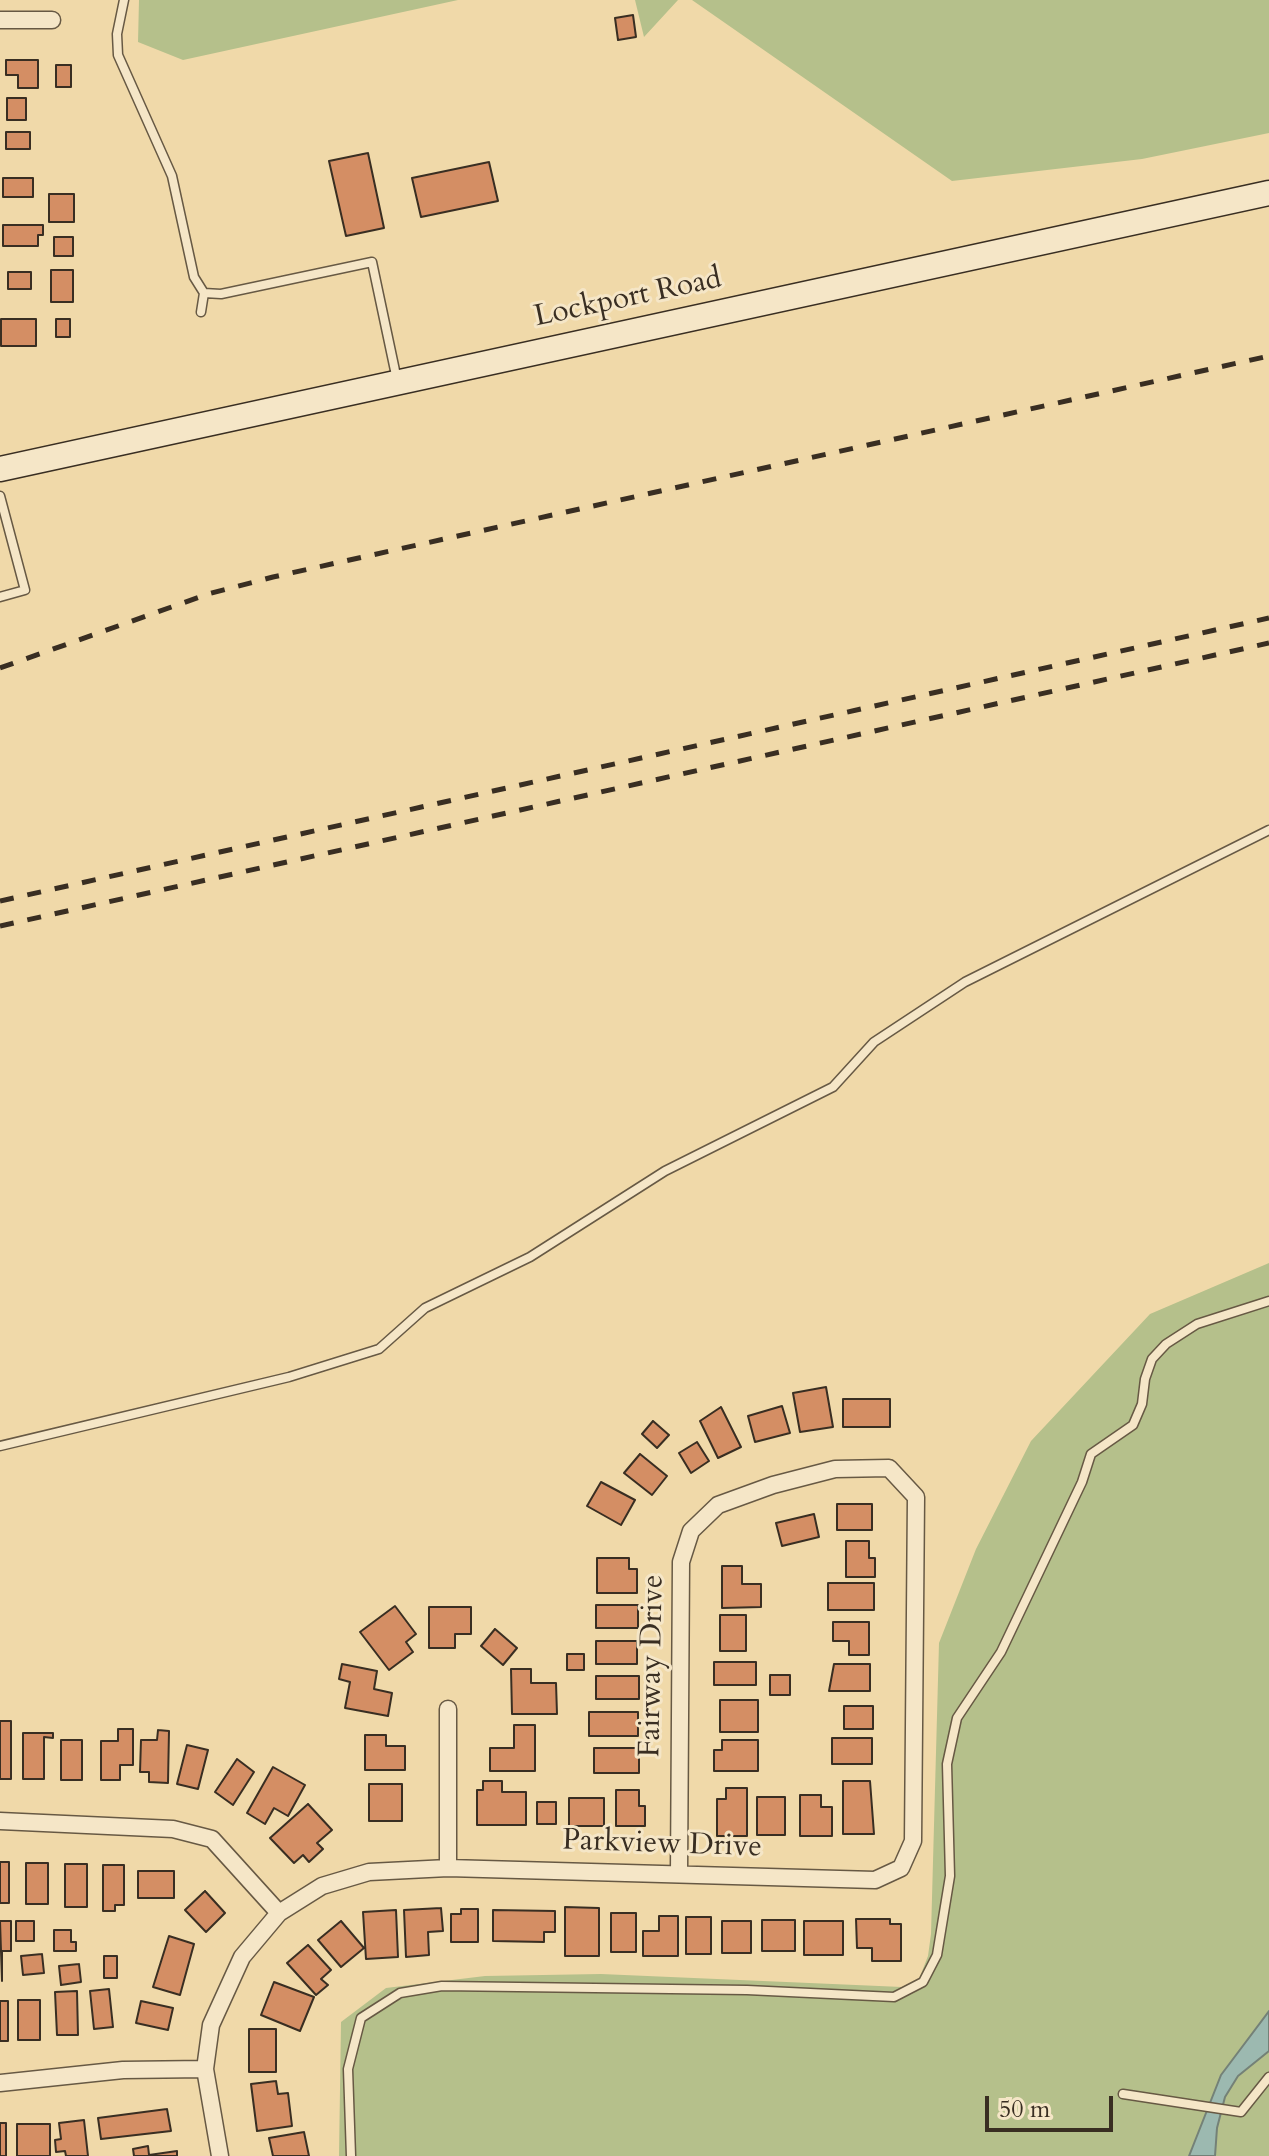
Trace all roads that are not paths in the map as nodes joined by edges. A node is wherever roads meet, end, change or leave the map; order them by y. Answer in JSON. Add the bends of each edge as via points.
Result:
{"nodes":[{"id":1,"x":124,"y":0,"type":"edge"},
{"id":2,"x":0,"y":20,"type":"edge"},
{"id":3,"x":52,"y":20,"type":"dead end"},
{"id":4,"x":1269,"y":193,"type":"edge"},
{"id":5,"x":204,"y":293,"type":"junction"},
{"id":6,"x":201,"y":312,"type":"dead end"},
{"id":7,"x":397,"y":381,"type":"junction"},
{"id":8,"x":0,"y":469,"type":"edge"},
{"id":9,"x":0,"y":496,"type":"edge"},
{"id":10,"x":0,"y":597,"type":"edge"},
{"id":11,"x":1269,"y":830,"type":"edge"},
{"id":12,"x":1269,"y":1301,"type":"edge"},
{"id":13,"x":0,"y":1446,"type":"edge"},
{"id":14,"x":889,"y":1468,"type":"joint"},
{"id":15,"x":448,"y":1709,"type":"dead end"},
{"id":16,"x":0,"y":1821,"type":"edge"},
{"id":17,"x":448,"y":1868,"type":"junction"},
{"id":18,"x":679,"y":1873,"type":"junction"},
{"id":19,"x":279,"y":1913,"type":"junction"},
{"id":20,"x":205,"y":2069,"type":"junction"},
{"id":21,"x":1269,"y":2077,"type":"edge"},
{"id":22,"x":0,"y":2083,"type":"edge"},
{"id":23,"x":1123,"y":2094,"type":"dead end"},
{"id":24,"x":220,"y":2156,"type":"edge"},
{"id":25,"x":351,"y":2156,"type":"edge"}],
"edges":[{"from":1,"to":5,"type":"lane","via":[[118,55],[172,176],[194,277]]},
{"from":2,"to":3,"type":"street"},
{"from":4,"to":7,"type":"street","name":"Lockport Road"},
{"from":5,"to":6,"type":"lane"},
{"from":5,"to":7,"type":"lane","via":[[221,294],[372,262]]},
{"from":7,"to":8,"type":"street","name":"Lockport Road"},
{"from":9,"to":10,"type":"lane","via":[[25,590]]},
{"from":11,"to":13,"type":"lane","via":[[965,982],[874,1042],[833,1087],[665,1171],[530,1257],[425,1308],[379,1349],[289,1377]]},
{"from":12,"to":25,"type":"lane","via":[[1197,1324],[1166,1344],[1152,1359],[1133,1425],[1091,1454],[1001,1652],[957,1718],[947,1764],[950,1876],[937,1955],[923,1982],[894,1997],[442,1986],[400,1993],[361,2018],[348,2069]]},
{"from":14,"to":18,"type":"street","name":"Fairway Drive","via":[[835,1469],[773,1485],[718,1505],[691,1531],[681,1562]]},
{"from":14,"to":18,"type":"street","name":"Parkview Drive","via":[[916,1497],[913,1841],[901,1868],[875,1880]]},
{"from":15,"to":17,"type":"street"},
{"from":16,"to":19,"type":"street","via":[[173,1829],[212,1839]]},
{"from":17,"to":18,"type":"street","name":"Parkview Drive"},
{"from":17,"to":19,"type":"street","name":"Parkview Drive","via":[[369,1872],[322,1886]]},
{"from":19,"to":20,"type":"street","name":"Parkview Drive","via":[[242,1957],[211,2025]]},
{"from":20,"to":22,"type":"street","via":[[123,2070]]},
{"from":20,"to":24,"type":"street","name":"Parkview Drive"},
{"from":21,"to":23,"type":"lane","via":[[1241,2112]]}]}
